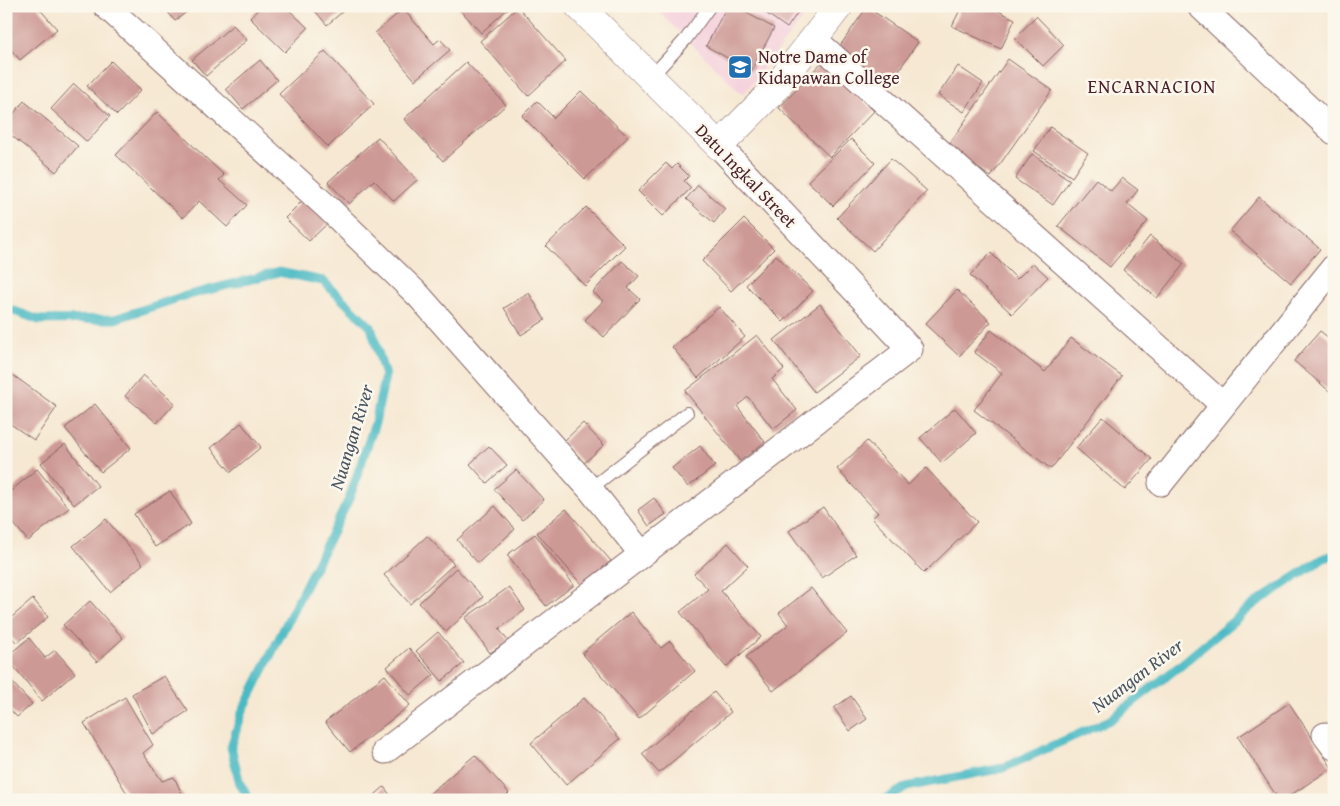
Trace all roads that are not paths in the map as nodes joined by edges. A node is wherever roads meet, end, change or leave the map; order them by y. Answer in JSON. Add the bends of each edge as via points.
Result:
{"nodes":[{"id":1,"x":106,"y":6,"type":"edge"},
{"id":2,"x":579,"y":6,"type":"edge"},
{"id":3,"x":710,"y":6,"type":"edge"},
{"id":4,"x":839,"y":6,"type":"edge"},
{"id":5,"x":1200,"y":6,"type":"edge"},
{"id":6,"x":815,"y":40,"type":"junction"},
{"id":7,"x":650,"y":78,"type":"junction"},
{"id":8,"x":1334,"y":132,"type":"edge"},
{"id":9,"x":719,"y":146,"type":"junction"},
{"id":10,"x":1334,"y":267,"type":"edge"},
{"id":11,"x":1223,"y":405,"type":"junction"},
{"id":12,"x":687,"y":413,"type":"dead end"},
{"id":13,"x":1161,"y":483,"type":"dead end"},
{"id":14,"x":590,"y":489,"type":"junction"},
{"id":15,"x":642,"y":554,"type":"junction"},
{"id":16,"x":386,"y":751,"type":"dead end"}],
"edges":[{"from":1,"to":14,"type":"street","via":[[327,207],[419,296]]},
{"from":2,"to":7,"type":"street","name":"Datu Ingkal Street"},
{"from":3,"to":7,"type":"lane","via":[[686,39]]},
{"from":4,"to":6,"type":"street"},
{"from":5,"to":8,"type":"street"},
{"from":6,"to":9,"type":"street","via":[[774,90]]},
{"from":6,"to":11,"type":"street"},
{"from":7,"to":9,"type":"street","name":"Datu Ingkal Street"},
{"from":9,"to":15,"type":"street","name":"Datu Ingkal Street","via":[[910,350]]},
{"from":10,"to":11,"type":"street"},
{"from":11,"to":13,"type":"street"},
{"from":12,"to":14,"type":"lane"},
{"from":14,"to":15,"type":"street"},
{"from":15,"to":16,"type":"street"}]}
